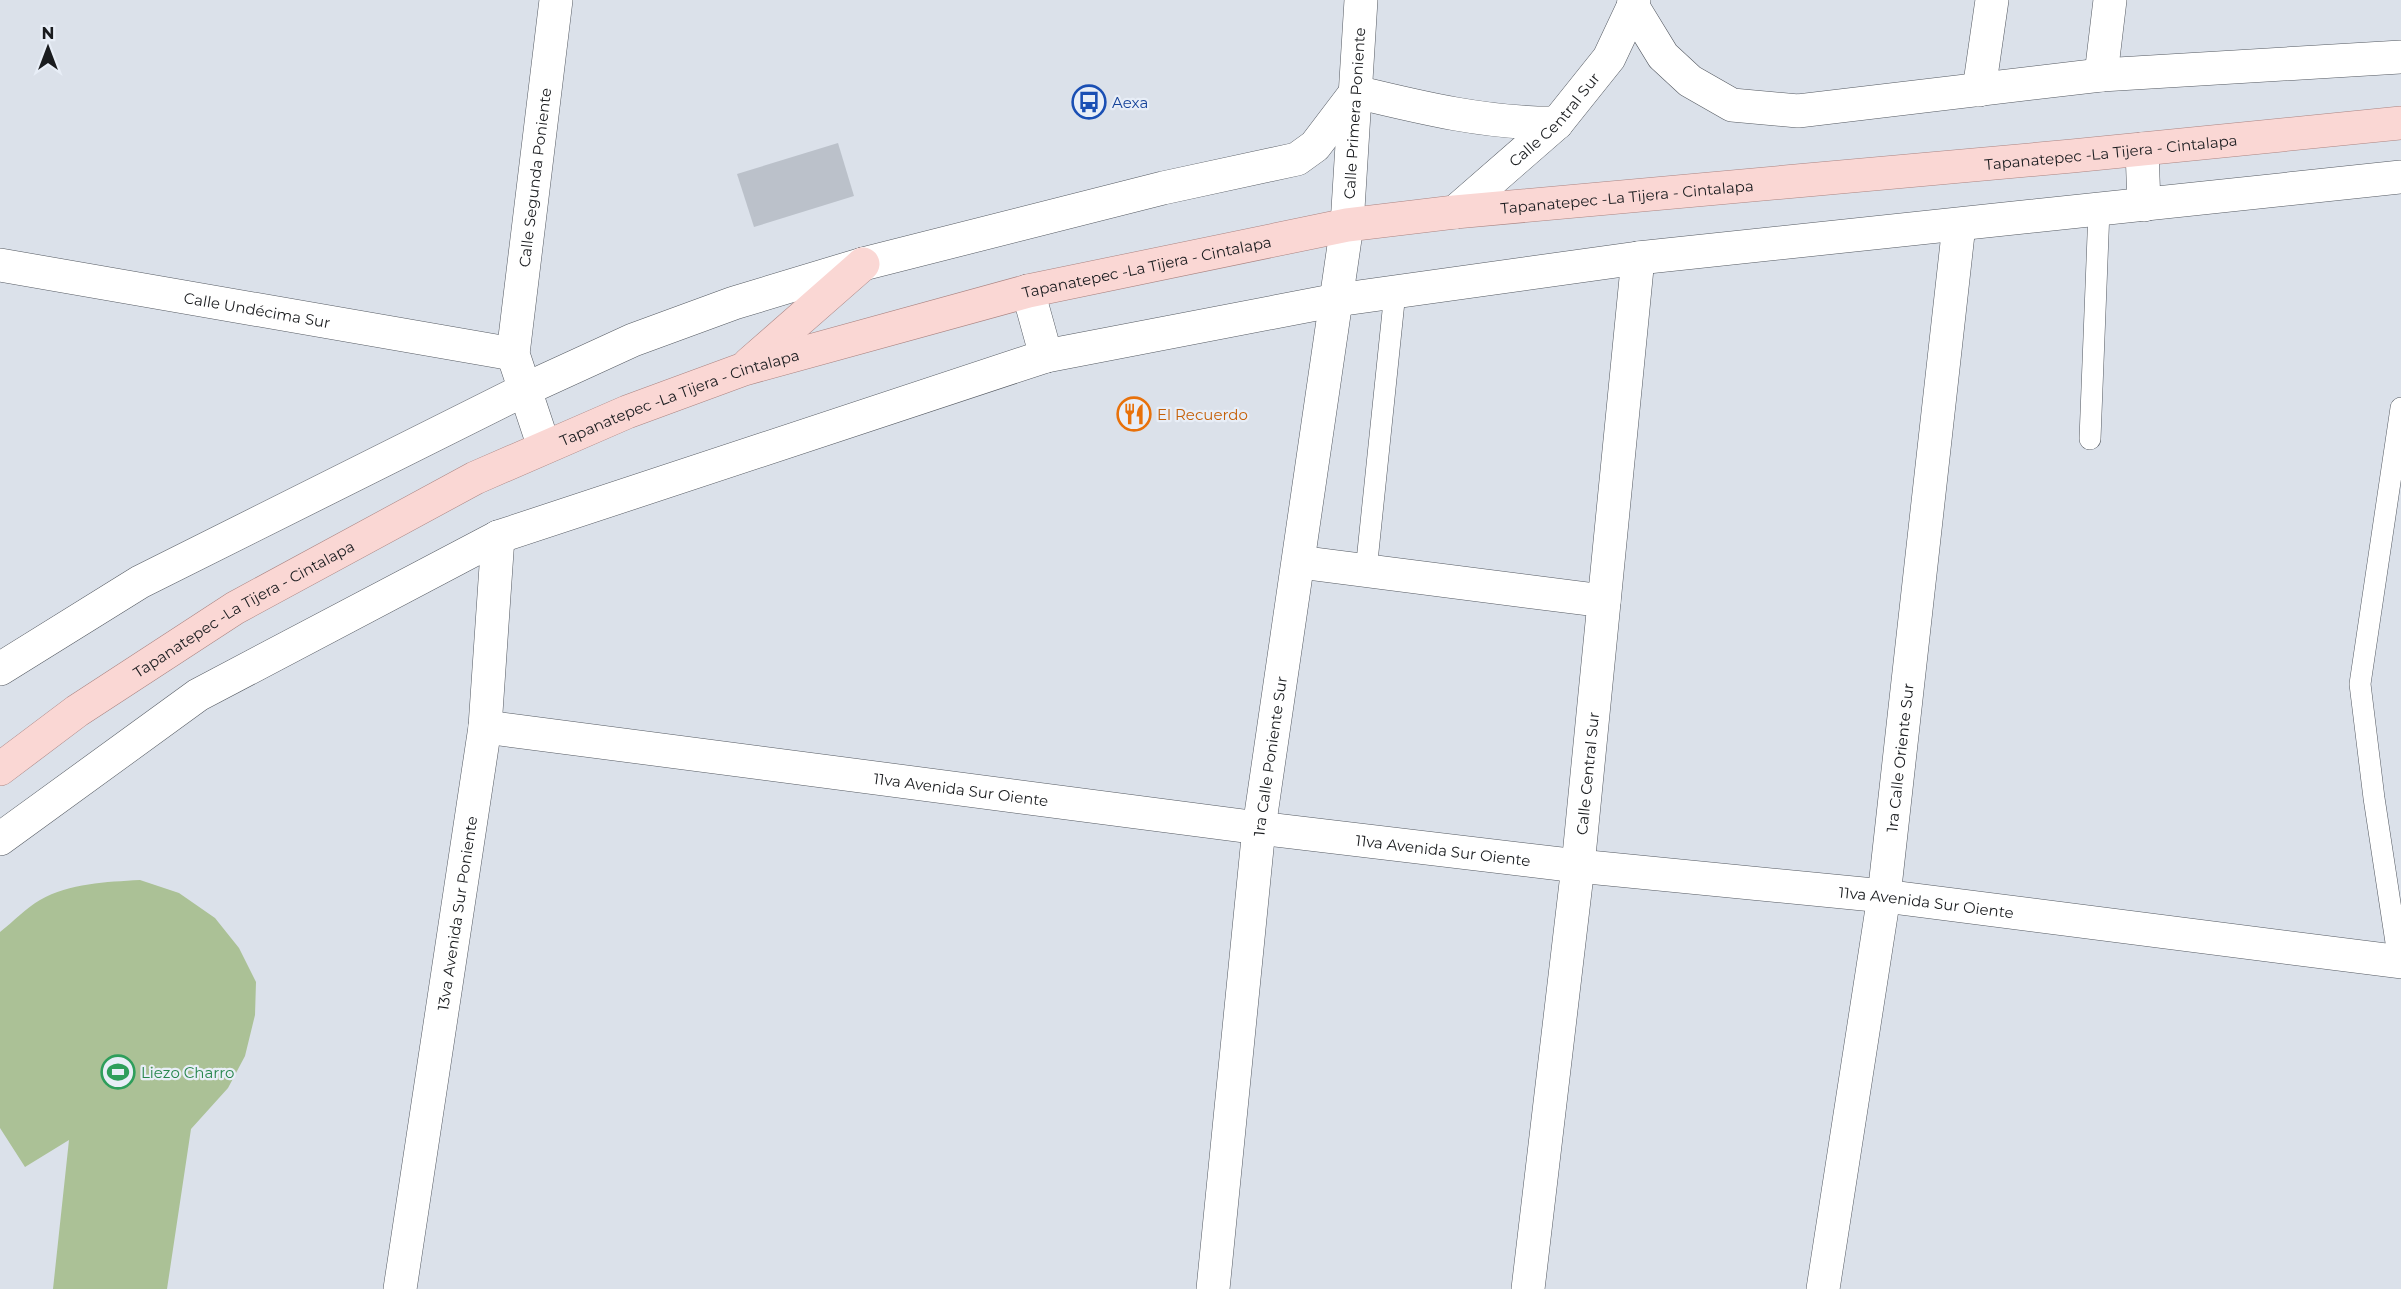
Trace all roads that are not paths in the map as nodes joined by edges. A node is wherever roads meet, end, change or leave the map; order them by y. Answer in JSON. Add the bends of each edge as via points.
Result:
{"nodes":[{"id":1,"x":556,"y":0,"type":"edge"},
{"id":2,"x":1361,"y":0,"type":"edge"},
{"id":3,"x":1992,"y":0,"type":"edge"},
{"id":4,"x":2110,"y":0,"type":"edge"},
{"id":5,"x":1633,"y":4,"type":"edge"},
{"id":6,"x":2401,"y":57,"type":"edge"},
{"id":7,"x":2101,"y":75,"type":"junction"},
{"id":8,"x":1979,"y":90,"type":"junction"},
{"id":9,"x":1356,"y":92,"type":"junction"},
{"id":10,"x":1557,"y":123,"type":"junction"},
{"id":11,"x":2401,"y":123,"type":"edge"},
{"id":12,"x":2142,"y":149,"type":"junction"},
{"id":13,"x":2401,"y":177,"type":"edge"},
{"id":14,"x":2145,"y":205,"type":"junction"},
{"id":15,"x":2099,"y":210,"type":"junction"},
{"id":16,"x":1455,"y":212,"type":"junction"},
{"id":17,"x":1347,"y":225,"type":"junction"},
{"id":18,"x":1959,"y":225,"type":"junction"},
{"id":19,"x":1638,"y":258,"type":"junction"},
{"id":20,"x":863,"y":264,"type":"junction"},
{"id":21,"x":0,"y":265,"type":"edge"},
{"id":22,"x":1028,"y":291,"type":"junction"},
{"id":23,"x":1395,"y":292,"type":"junction"},
{"id":24,"x":1337,"y":300,"type":"junction"},
{"id":25,"x":513,"y":354,"type":"junction"},
{"id":26,"x":1046,"y":356,"type":"junction"},
{"id":27,"x":744,"y":369,"type":"junction"},
{"id":28,"x":526,"y":389,"type":"junction"},
{"id":29,"x":2401,"y":408,"type":"edge"},
{"id":30,"x":2090,"y":440,"type":"dead end"},
{"id":31,"x":544,"y":447,"type":"junction"},
{"id":32,"x":498,"y":537,"type":"junction"},
{"id":33,"x":1299,"y":562,"type":"junction"},
{"id":34,"x":1366,"y":571,"type":"junction"},
{"id":35,"x":1604,"y":601,"type":"junction"},
{"id":36,"x":0,"y":669,"type":"edge"},
{"id":37,"x":485,"y":727,"type":"junction"},
{"id":38,"x":0,"y":769,"type":"edge"},
{"id":39,"x":1259,"y":828,"type":"junction"},
{"id":40,"x":0,"y":839,"type":"edge"},
{"id":41,"x":1578,"y":866,"type":"junction"},
{"id":42,"x":1884,"y":896,"type":"junction"},
{"id":43,"x":2400,"y":962,"type":"edge"},
{"id":44,"x":400,"y":1289,"type":"edge"},
{"id":45,"x":1213,"y":1289,"type":"edge"},
{"id":46,"x":1528,"y":1289,"type":"edge"},
{"id":47,"x":1823,"y":1289,"type":"edge"}],
"edges":[{"from":1,"to":25,"type":"street","name":"Calle Segunda Poniente"},
{"from":2,"to":9,"type":"street","name":"Calle Primera Poniente"},
{"from":3,"to":8,"type":"street"},
{"from":4,"to":7,"type":"street"},
{"from":5,"to":8,"type":"street","via":[[1663,56],[1689,81],[1732,105],[1798,111]]},
{"from":5,"to":10,"type":"street","name":"Calle Central Sur","via":[[1610,58]]},
{"from":6,"to":7,"type":"street"},
{"from":7,"to":8,"type":"street"},
{"from":9,"to":10,"type":"street","via":[[1434,111],[1519,124]]},
{"from":9,"to":17,"type":"street","name":"Calle Primera Poniente"},
{"from":9,"to":20,"type":"street","via":[[1315,147],[1297,159],[1163,188]]},
{"from":10,"to":16,"type":"street","name":"Calle Central Sur"},
{"from":11,"to":12,"type":"main road","name":"Tapanatepec -La Tijera - Cintalapa"},
{"from":12,"to":14,"type":"street"},
{"from":12,"to":16,"type":"main road","name":"Tapanatepec -La Tijera - Cintalapa"},
{"from":13,"to":14,"type":"street"},
{"from":14,"to":15,"type":"street"},
{"from":15,"to":18,"type":"street"},
{"from":15,"to":30,"type":"lane"},
{"from":16,"to":17,"type":"main road","name":"Tapanatepec -La Tijera - Cintalapa"},
{"from":17,"to":22,"type":"main road","name":"Tapanatepec -La Tijera - Cintalapa"},
{"from":17,"to":24,"type":"street","name":"1ra Calle Poniente Sur"},
{"from":18,"to":19,"type":"street"},
{"from":18,"to":42,"type":"street","name":"1ra Calle Oriente Sur"},
{"from":19,"to":23,"type":"street"},
{"from":19,"to":35,"type":"street","name":"Calle Central Sur"},
{"from":20,"to":27,"type":"main road"},
{"from":20,"to":28,"type":"street","via":[[734,303],[633,340]]},
{"from":21,"to":25,"type":"street","name":"Calle Undécima Sur"},
{"from":22,"to":26,"type":"street"},
{"from":22,"to":27,"type":"main road","name":"Tapanatepec -La Tijera - Cintalapa"},
{"from":23,"to":24,"type":"street"},
{"from":23,"to":34,"type":"lane"},
{"from":24,"to":26,"type":"street"},
{"from":24,"to":33,"type":"street","name":"1ra Calle Poniente Sur"},
{"from":25,"to":28,"type":"street"},
{"from":26,"to":32,"type":"street"},
{"from":27,"to":31,"type":"main road","name":"Tapanatepec -La Tijera - Cintalapa"},
{"from":28,"to":31,"type":"street"},
{"from":28,"to":36,"type":"street","via":[[140,582]]},
{"from":29,"to":43,"type":"lane","via":[[2360,684]]},
{"from":31,"to":38,"type":"main road","name":"Tapanatepec -La Tijera - Cintalapa","via":[[475,478],[235,608],[77,711]]},
{"from":32,"to":37,"type":"street","name":"13va Avenida Sur Poniente"},
{"from":32,"to":40,"type":"street","via":[[198,696]]},
{"from":33,"to":34,"type":"street"},
{"from":33,"to":39,"type":"street","name":"1ra Calle Poniente Sur"},
{"from":34,"to":35,"type":"street"},
{"from":35,"to":41,"type":"street","name":"Calle Central Sur"},
{"from":37,"to":39,"type":"street","name":"11va Avenida Sur Oiente"},
{"from":37,"to":44,"type":"street","name":"13va Avenida Sur Poniente"},
{"from":39,"to":41,"type":"street","name":"11va Avenida Sur Oiente"},
{"from":39,"to":45,"type":"street","name":"1ra Calle Poniente Sur"},
{"from":41,"to":42,"type":"street","name":"11va Avenida Sur Oiente"},
{"from":41,"to":46,"type":"street","name":"Calle Central Sur"},
{"from":42,"to":43,"type":"street","name":"11va Avenida Sur Oiente"},
{"from":42,"to":47,"type":"street","name":"1ra Calle Oriente Sur"}]}
